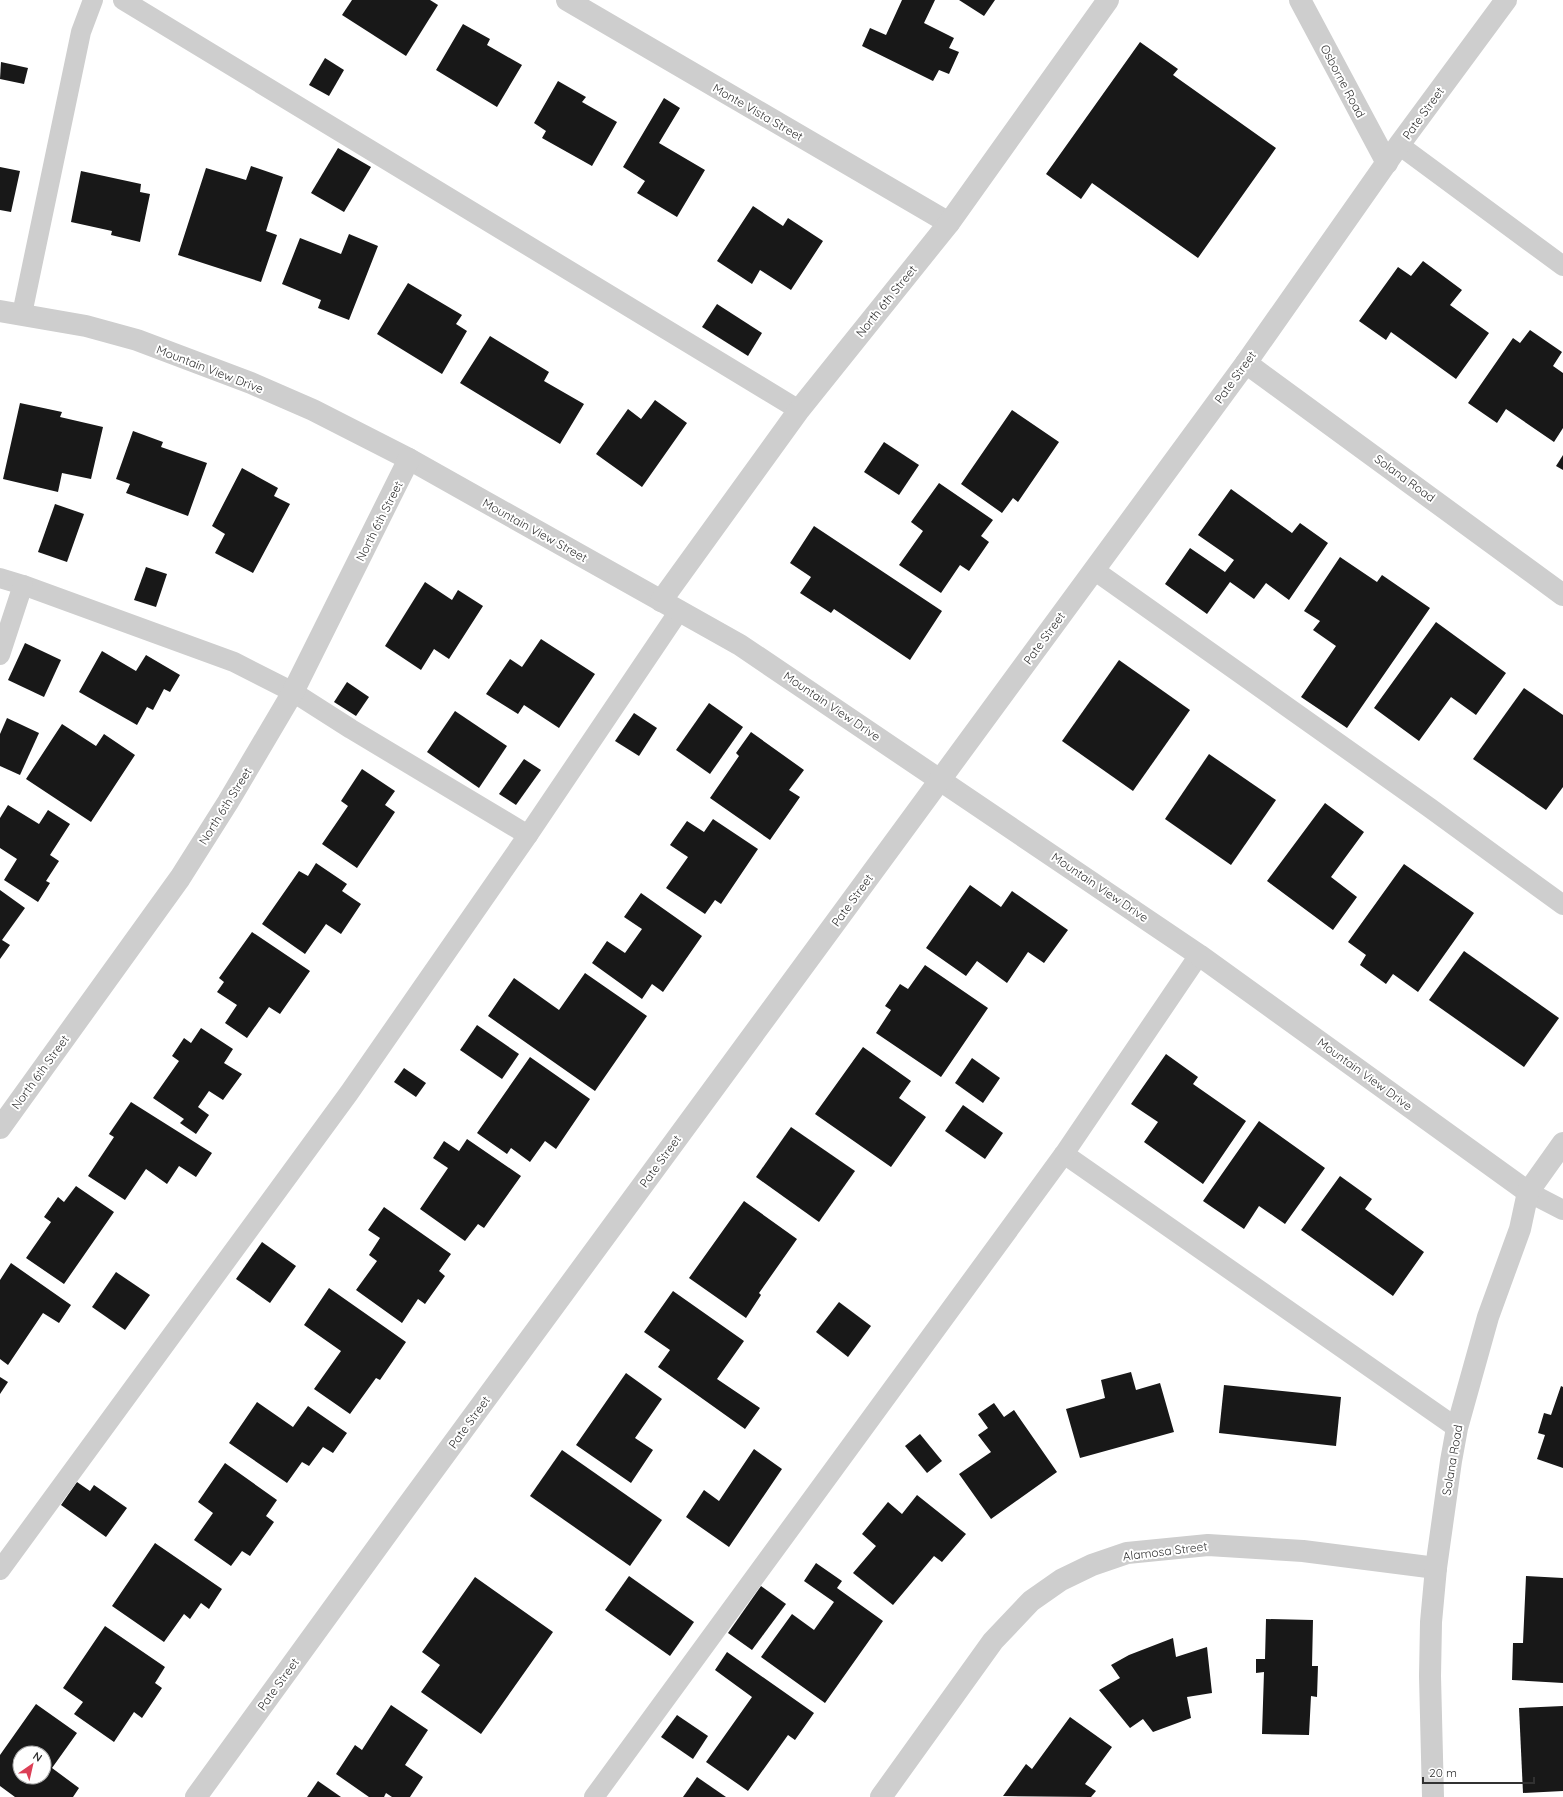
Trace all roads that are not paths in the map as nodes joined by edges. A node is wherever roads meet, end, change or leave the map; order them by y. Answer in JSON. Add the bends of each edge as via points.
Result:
{"nodes":[{"id":1,"x":93,"y":0,"type":"edge"},
{"id":2,"x":123,"y":0,"type":"edge"},
{"id":3,"x":567,"y":0,"type":"edge"},
{"id":4,"x":1108,"y":0,"type":"edge"},
{"id":5,"x":1300,"y":0,"type":"edge"},
{"id":6,"x":1506,"y":0,"type":"edge"},
{"id":7,"x":1399,"y":146,"type":"junction"},
{"id":8,"x":1387,"y":163,"type":"junction"},
{"id":9,"x":949,"y":223,"type":"junction"},
{"id":10,"x":1563,"y":266,"type":"edge"},
{"id":11,"x":0,"y":311,"type":"edge"},
{"id":12,"x":22,"y":314,"type":"junction"},
{"id":13,"x":1246,"y":363,"type":"junction"},
{"id":14,"x":799,"y":410,"type":"junction"},
{"id":15,"x":410,"y":459,"type":"junction"},
{"id":16,"x":1094,"y":570,"type":"junction"},
{"id":17,"x":0,"y":578,"type":"edge"},
{"id":18,"x":23,"y":585,"type":"junction"},
{"id":19,"x":1563,"y":595,"type":"edge"},
{"id":20,"x":661,"y":601,"type":"junction"},
{"id":21,"x":679,"y":612,"type":"junction"},
{"id":22,"x":0,"y":655,"type":"edge"},
{"id":23,"x":293,"y":692,"type":"junction"},
{"id":24,"x":941,"y":779,"type":"junction"},
{"id":25,"x":528,"y":835,"type":"junction"},
{"id":26,"x":1563,"y":905,"type":"edge"},
{"id":27,"x":1199,"y":955,"type":"junction"},
{"id":28,"x":0,"y":1128,"type":"edge"},
{"id":29,"x":1563,"y":1143,"type":"edge"},
{"id":30,"x":1064,"y":1154,"type":"junction"},
{"id":31,"x":1528,"y":1192,"type":"junction"},
{"id":32,"x":1563,"y":1210,"type":"edge"},
{"id":33,"x":1457,"y":1428,"type":"junction"},
{"id":34,"x":1436,"y":1568,"type":"junction"},
{"id":35,"x":0,"y":1570,"type":"edge"},
{"id":36,"x":196,"y":1797,"type":"edge"},
{"id":37,"x":594,"y":1797,"type":"edge"},
{"id":38,"x":881,"y":1797,"type":"edge"},
{"id":39,"x":1433,"y":1797,"type":"edge"}],
"edges":[{"from":1,"to":12,"type":"lane","via":[[82,32]]},
{"from":2,"to":14,"type":"lane"},
{"from":3,"to":9,"type":"street","name":"Monte Vista Street"},
{"from":4,"to":9,"type":"street","name":"North 6th Street"},
{"from":5,"to":8,"type":"street","name":"Osborne Road"},
{"from":6,"to":7,"type":"street","name":"Pate Street"},
{"from":7,"to":8,"type":"street","name":"Pate Street"},
{"from":7,"to":10,"type":"lane"},
{"from":8,"to":13,"type":"street","name":"Pate Street"},
{"from":9,"to":14,"type":"street","name":"North 6th Street"},
{"from":11,"to":12,"type":"street","name":"Mountain View Drive"},
{"from":12,"to":15,"type":"street","name":"Mountain View Drive","via":[[86,326],[151,346],[251,383],[306,407]]},
{"from":13,"to":16,"type":"street","name":"Pate Street"},
{"from":13,"to":19,"type":"street","name":"Solana Road"},
{"from":14,"to":20,"type":"street","name":"North 6th Street"},
{"from":15,"to":20,"type":"street","name":"Mountain View Street"},
{"from":15,"to":23,"type":"street","name":"North 6th Street"},
{"from":16,"to":24,"type":"street","name":"Pate Street"},
{"from":16,"to":26,"type":"lane"},
{"from":17,"to":18,"type":"lane"},
{"from":18,"to":22,"type":"lane"},
{"from":18,"to":23,"type":"lane","via":[[234,662]]},
{"from":20,"to":21,"type":"street","name":"Mountain View Drive"},
{"from":21,"to":24,"type":"street","name":"Mountain View Drive","via":[[740,645]]},
{"from":21,"to":25,"type":"lane"},
{"from":23,"to":25,"type":"lane"},
{"from":23,"to":28,"type":"street","name":"North 6th Street","via":[[180,878]]},
{"from":24,"to":27,"type":"street","name":"Mountain View Drive"},
{"from":24,"to":36,"type":"street","name":"Pate Street"},
{"from":25,"to":35,"type":"lane","via":[[349,1093]]},
{"from":27,"to":30,"type":"lane"},
{"from":27,"to":31,"type":"street","name":"Mountain View Drive"},
{"from":29,"to":31,"type":"street","name":"Solana Road"},
{"from":30,"to":33,"type":"lane"},
{"from":30,"to":37,"type":"lane"},
{"from":31,"to":32,"type":"lane"},
{"from":31,"to":33,"type":"street","name":"Solana Road","via":[[1520,1229],[1488,1317]]},
{"from":33,"to":34,"type":"street","name":"Solana Road"},
{"from":34,"to":38,"type":"street","name":"Alamosa Street","via":[[1303,1551],[1208,1545],[1127,1553],[1092,1565],[1061,1580],[1031,1601],[993,1641]]},
{"from":34,"to":39,"type":"street","name":"Solana Road","via":[[1430,1676]]}]}
